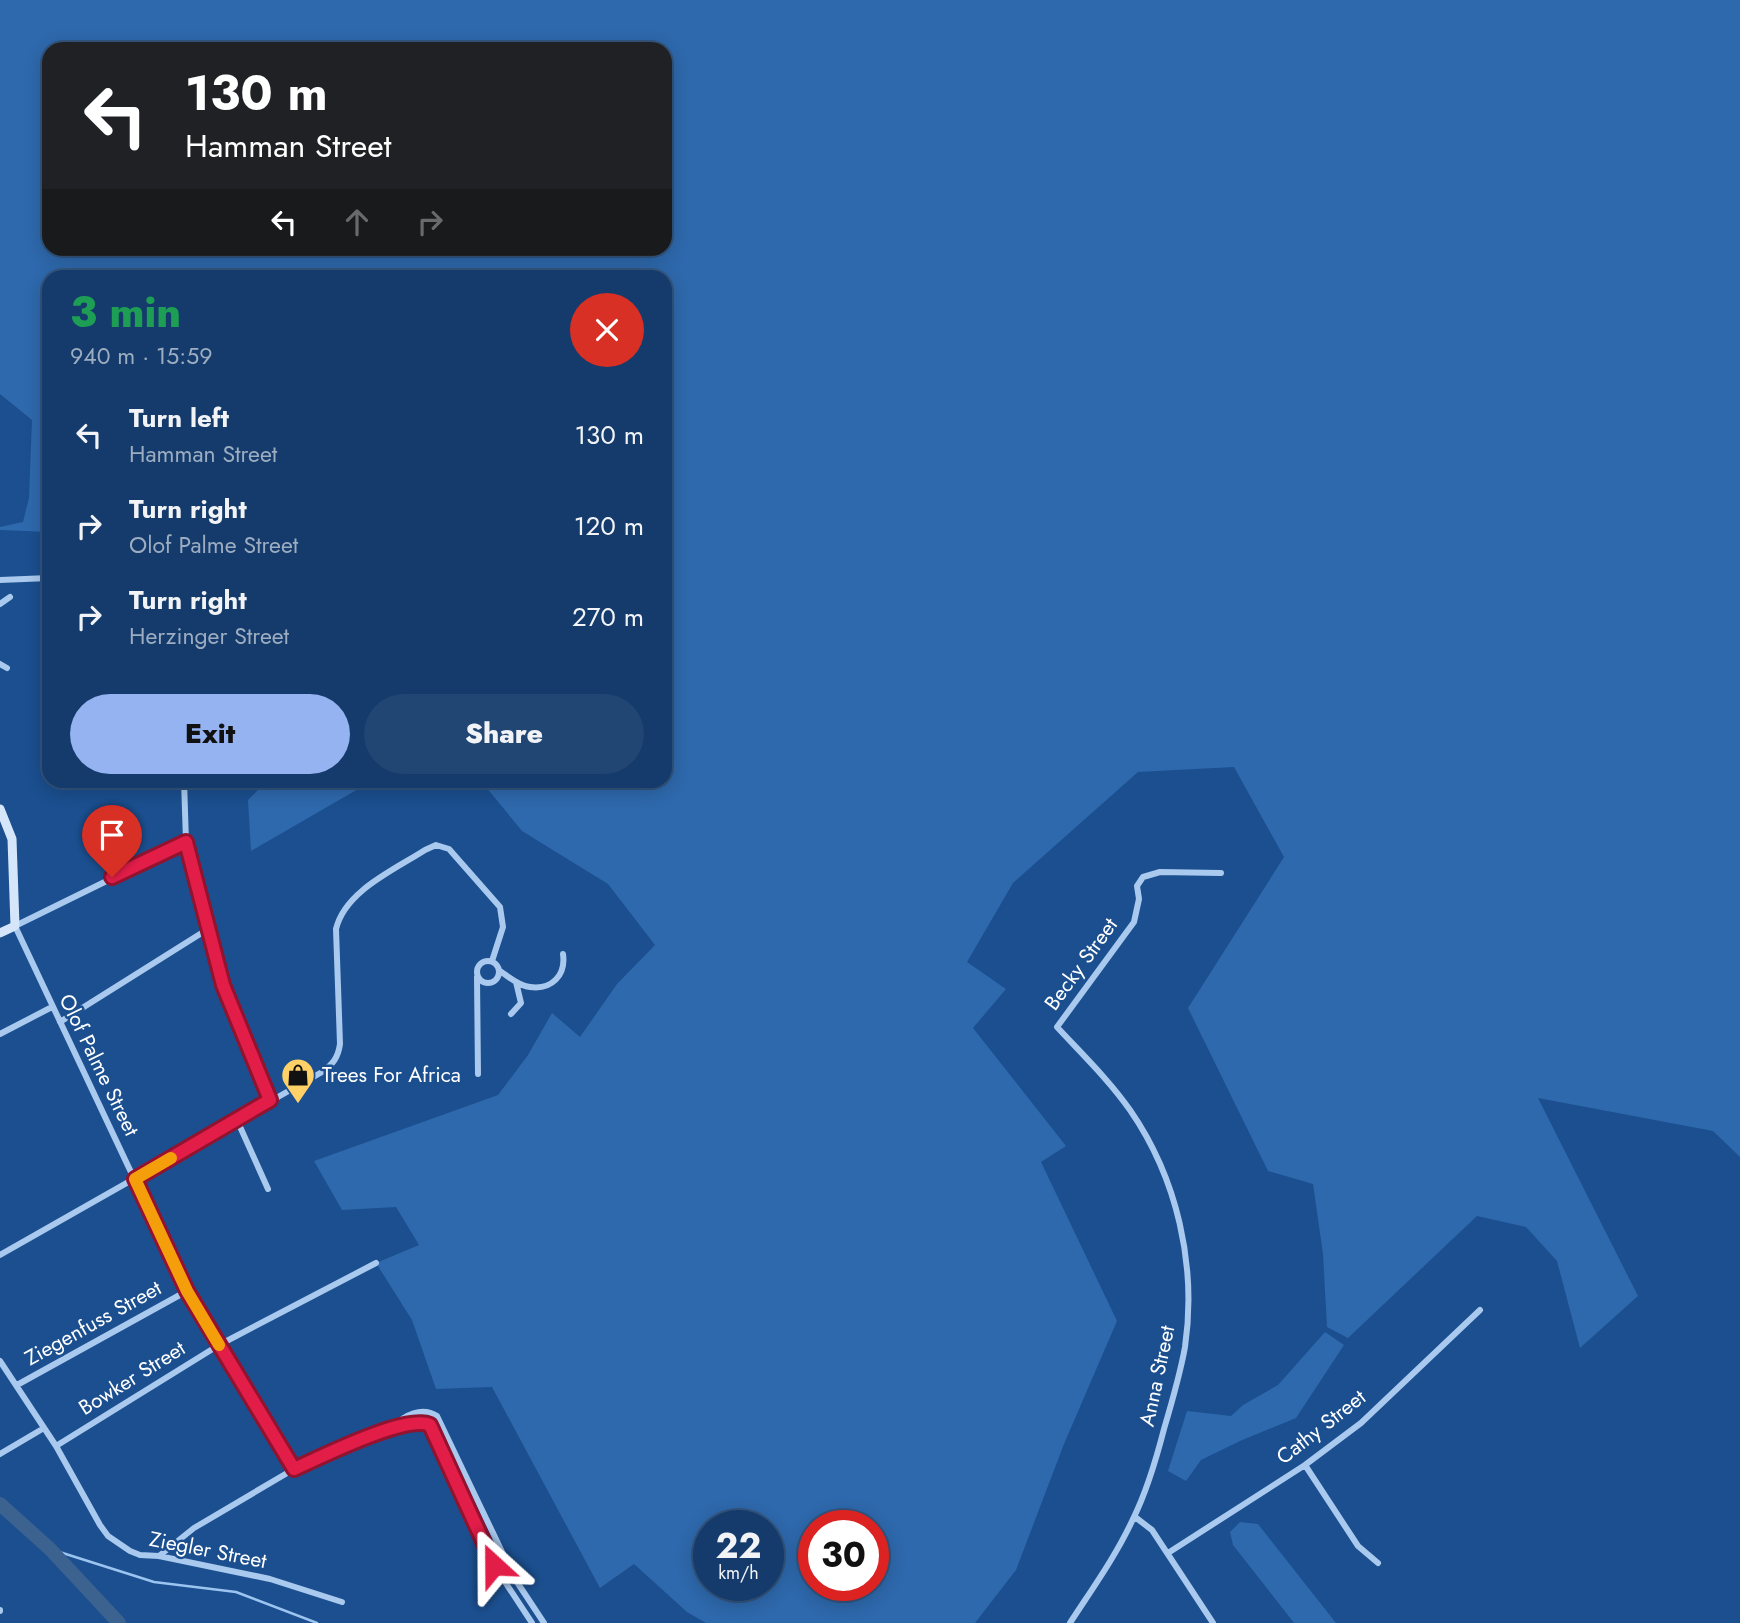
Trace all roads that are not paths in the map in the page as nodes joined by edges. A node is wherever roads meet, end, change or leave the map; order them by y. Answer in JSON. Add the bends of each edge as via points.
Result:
{"nodes":[{"id":1,"x":42,"y":578,"type":"edge"},
{"id":2,"x":0,"y":580,"type":"edge"},
{"id":3,"x":10,"y":597,"type":"dead end"},
{"id":4,"x":0,"y":604,"type":"edge"},
{"id":5,"x":0,"y":664,"type":"edge"},
{"id":6,"x":7,"y":668,"type":"dead end"},
{"id":7,"x":184,"y":788,"type":"edge"},
{"id":8,"x":0,"y":809,"type":"edge"},
{"id":9,"x":186,"y":842,"type":"junction"},
{"id":10,"x":1221,"y":873,"type":"dead end"},
{"id":11,"x":15,"y":926,"type":"junction"},
{"id":12,"x":208,"y":929,"type":"junction"},
{"id":13,"x":0,"y":933,"type":"edge"},
{"id":14,"x":563,"y":954,"type":"dead end"},
{"id":15,"x":492,"y":961,"type":"junction"},
{"id":16,"x":500,"y":971,"type":"junction"},
{"id":17,"x":477,"y":977,"type":"junction"},
{"id":18,"x":516,"y":982,"type":"junction"},
{"id":19,"x":52,"y":1007,"type":"junction"},
{"id":20,"x":511,"y":1014,"type":"dead end"},
{"id":21,"x":60,"y":1022,"type":"junction"},
{"id":22,"x":1057,"y":1027,"type":"joint"},
{"id":23,"x":0,"y":1034,"type":"edge"},
{"id":24,"x":478,"y":1074,"type":"dead end"},
{"id":25,"x":270,"y":1100,"type":"junction"},
{"id":26,"x":237,"y":1120,"type":"junction"},
{"id":27,"x":135,"y":1179,"type":"junction"},
{"id":28,"x":268,"y":1189,"type":"dead end"},
{"id":29,"x":0,"y":1255,"type":"edge"},
{"id":30,"x":376,"y":1263,"type":"dead end"},
{"id":31,"x":187,"y":1291,"type":"junction"},
{"id":32,"x":1480,"y":1310,"type":"dead end"},
{"id":33,"x":219,"y":1345,"type":"junction"},
{"id":34,"x":0,"y":1361,"type":"edge"},
{"id":35,"x":17,"y":1385,"type":"junction"},
{"id":36,"x":393,"y":1427,"type":"junction"},
{"id":37,"x":44,"y":1428,"type":"junction"},
{"id":38,"x":56,"y":1446,"type":"junction"},
{"id":39,"x":0,"y":1454,"type":"edge"},
{"id":40,"x":1305,"y":1465,"type":"junction"},
{"id":41,"x":294,"y":1469,"type":"junction"},
{"id":42,"x":1135,"y":1517,"type":"junction"},
{"id":43,"x":1168,"y":1553,"type":"junction"},
{"id":44,"x":159,"y":1556,"type":"junction"},
{"id":45,"x":1378,"y":1563,"type":"dead end"},
{"id":46,"x":342,"y":1602,"type":"dead end"},
{"id":47,"x":532,"y":1623,"type":"edge"},
{"id":48,"x":544,"y":1623,"type":"edge"},
{"id":49,"x":1070,"y":1623,"type":"edge"},
{"id":50,"x":1213,"y":1623,"type":"edge"}],
"edges":[{"from":1,"to":2,"type":"street"},
{"from":3,"to":4,"type":"street"},
{"from":5,"to":6,"type":"street"},
{"from":7,"to":9,"type":"street"},
{"from":8,"to":11,"type":"street","name":"Olof Palme Street","via":[[12,839]]},
{"from":9,"to":11,"type":"street"},
{"from":9,"to":12,"type":"street"},
{"from":10,"to":22,"type":"street","name":"Becky Street","via":[[1160,872],[1143,877],[1137,886],[1134,922]]},
{"from":11,"to":13,"type":"street"},
{"from":11,"to":19,"type":"street","name":"Olof Palme Street"},
{"from":12,"to":21,"type":"street"},
{"from":12,"to":25,"type":"street","via":[[223,985]]},
{"from":14,"to":18,"type":"street","via":[[562,974],[556,980],[538,987]]},
{"from":15,"to":16,"type":"street"},
{"from":15,"to":17,"type":"street","via":[[481,962]]},
{"from":15,"to":25,"type":"street","via":[[503,927],[500,907],[449,849],[436,845],[425,850],[355,895],[343,911],[336,929],[338,1057],[323,1072]]},
{"from":16,"to":17,"type":"street","via":[[491,983]]},
{"from":16,"to":18,"type":"street"},
{"from":17,"to":24,"type":"street"},
{"from":18,"to":20,"type":"street","via":[[522,999]]},
{"from":19,"to":21,"type":"street","name":"Olof Palme Street"},
{"from":19,"to":23,"type":"street"},
{"from":21,"to":27,"type":"street","name":"Olof Palme Street"},
{"from":22,"to":42,"type":"street","name":"Anna Street","via":[[1131,1111],[1167,1180],[1181,1225],[1188,1273],[1185,1345],[1150,1479]]},
{"from":25,"to":26,"type":"street"},
{"from":26,"to":27,"type":"street"},
{"from":26,"to":28,"type":"street"},
{"from":27,"to":29,"type":"street"},
{"from":27,"to":31,"type":"street","name":"Olof Palme Street"},
{"from":30,"to":33,"type":"street","name":"Bowker Street"},
{"from":31,"to":33,"type":"street","name":"Olof Palme Street"},
{"from":31,"to":35,"type":"street","name":"Ziegenfuss Street"},
{"from":32,"to":40,"type":"street","name":"Cathy Street","via":[[1361,1423]]},
{"from":33,"to":38,"type":"street","name":"Bowker Street"},
{"from":33,"to":41,"type":"street","name":"Olof Palme Street"},
{"from":34,"to":35,"type":"street","name":"Ziegler Street"},
{"from":35,"to":37,"type":"street","name":"Ziegler Street"},
{"from":36,"to":41,"type":"street"},
{"from":36,"to":47,"type":"street","via":[[420,1422],[430,1425],[494,1565]]},
{"from":36,"to":48,"type":"street","via":[[418,1412],[437,1416],[515,1579]]},
{"from":37,"to":38,"type":"street","name":"Ziegler Street"},
{"from":37,"to":39,"type":"street"},
{"from":38,"to":44,"type":"street","name":"Ziegler Street","via":[[108,1536],[139,1555]]},
{"from":40,"to":43,"type":"street","name":"Cathy Street"},
{"from":40,"to":45,"type":"street","via":[[1358,1546]]},
{"from":41,"to":44,"type":"street","via":[[194,1528]]},
{"from":42,"to":43,"type":"street","via":[[1152,1530]]},
{"from":42,"to":49,"type":"street","name":"Anna Street"},
{"from":43,"to":50,"type":"street"},
{"from":44,"to":46,"type":"street","name":"Ziegler Street","via":[[270,1579]]}]}
